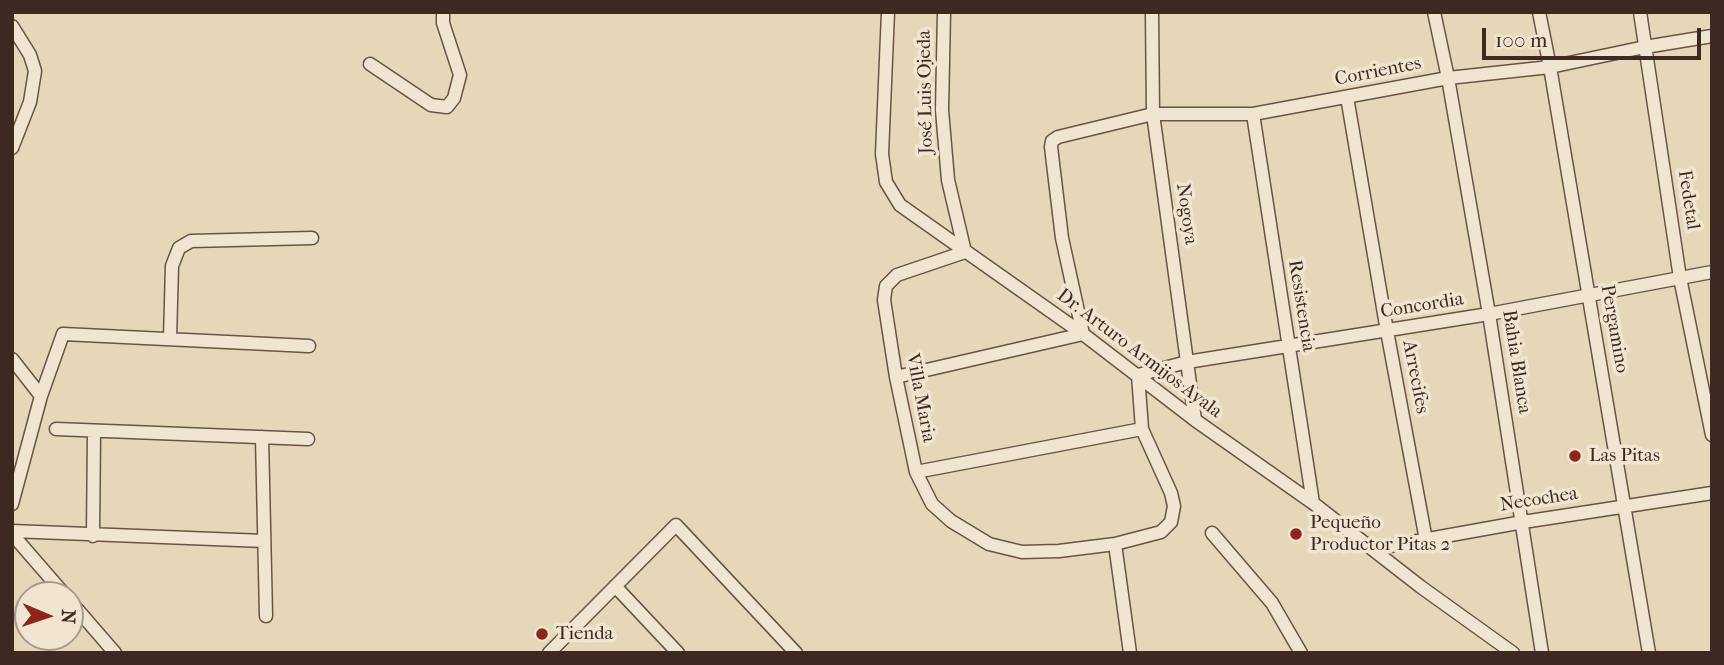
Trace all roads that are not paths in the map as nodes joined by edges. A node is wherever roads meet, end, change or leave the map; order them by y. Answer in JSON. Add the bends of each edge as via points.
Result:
{"nodes":[{"id":1,"x":443,"y":12,"type":"edge"},
{"id":2,"x":888,"y":12,"type":"edge"},
{"id":3,"x":944,"y":12,"type":"edge"},
{"id":4,"x":1152,"y":12,"type":"edge"},
{"id":5,"x":1434,"y":12,"type":"edge"},
{"id":6,"x":1539,"y":12,"type":"edge"},
{"id":7,"x":1640,"y":12,"type":"edge"},
{"id":8,"x":12,"y":26,"type":"edge"},
{"id":9,"x":1712,"y":36,"type":"edge"},
{"id":10,"x":1645,"y":47,"type":"junction"},
{"id":11,"x":370,"y":64,"type":"dead end"},
{"id":12,"x":1550,"y":67,"type":"junction"},
{"id":13,"x":1448,"y":78,"type":"junction"},
{"id":14,"x":1347,"y":97,"type":"junction"},
{"id":15,"x":1153,"y":114,"type":"junction"},
{"id":16,"x":1253,"y":114,"type":"junction"},
{"id":17,"x":12,"y":148,"type":"edge"},
{"id":18,"x":312,"y":238,"type":"dead end"},
{"id":19,"x":965,"y":252,"type":"junction"},
{"id":20,"x":1712,"y":272,"type":"edge"},
{"id":21,"x":1681,"y":278,"type":"junction"},
{"id":22,"x":1588,"y":296,"type":"junction"},
{"id":23,"x":1489,"y":314,"type":"junction"},
{"id":24,"x":1387,"y":331,"type":"junction"},
{"id":25,"x":1083,"y":334,"type":"junction"},
{"id":26,"x":170,"y":338,"type":"junction"},
{"id":27,"x":309,"y":346,"type":"dead end"},
{"id":28,"x":1287,"y":347,"type":"junction"},
{"id":29,"x":12,"y":359,"type":"edge"},
{"id":30,"x":1186,"y":362,"type":"junction"},
{"id":31,"x":1138,"y":375,"type":"junction"},
{"id":32,"x":896,"y":377,"type":"junction"},
{"id":33,"x":41,"y":396,"type":"junction"},
{"id":34,"x":1195,"y":420,"type":"junction"},
{"id":35,"x":56,"y":429,"type":"dead end"},
{"id":36,"x":1142,"y":429,"type":"junction"},
{"id":37,"x":94,"y":431,"type":"junction"},
{"id":38,"x":1712,"y":435,"type":"edge"},
{"id":39,"x":262,"y":437,"type":"junction"},
{"id":40,"x":308,"y":439,"type":"dead end"},
{"id":41,"x":916,"y":472,"type":"junction"},
{"id":42,"x":1712,"y":493,"type":"edge"},
{"id":43,"x":12,"y":503,"type":"edge"},
{"id":44,"x":1313,"y":503,"type":"junction"},
{"id":45,"x":1624,"y":506,"type":"junction"},
{"id":46,"x":1522,"y":522,"type":"junction"},
{"id":47,"x":12,"y":532,"type":"edge"},
{"id":48,"x":1212,"y":533,"type":"dead end"},
{"id":49,"x":93,"y":536,"type":"junction"},
{"id":50,"x":1426,"y":540,"type":"junction"},
{"id":51,"x":264,"y":541,"type":"junction"},
{"id":52,"x":1115,"y":544,"type":"junction"},
{"id":53,"x":1373,"y":549,"type":"junction"},
{"id":54,"x":53,"y":581,"type":"edge"},
{"id":55,"x":615,"y":586,"type":"junction"},
{"id":56,"x":266,"y":616,"type":"dead end"},
{"id":57,"x":84,"y":617,"type":"edge"},
{"id":58,"x":115,"y":653,"type":"edge"},
{"id":59,"x":549,"y":653,"type":"edge"},
{"id":60,"x":678,"y":653,"type":"edge"},
{"id":61,"x":796,"y":653,"type":"edge"},
{"id":62,"x":1130,"y":653,"type":"edge"},
{"id":63,"x":1301,"y":653,"type":"edge"},
{"id":64,"x":1513,"y":653,"type":"edge"},
{"id":65,"x":1542,"y":653,"type":"edge"},
{"id":66,"x":1648,"y":653,"type":"edge"}],
"edges":[{"from":1,"to":11,"type":"street","via":[[460,75],[447,107],[431,105]]},
{"from":2,"to":19,"type":"street","name":"Dr. Arturo Armijos Ayala","via":[[882,154],[886,182],[900,205]]},
{"from":3,"to":19,"type":"street","name":"José Luis Ojeda","via":[[942,110],[948,180]]},
{"from":4,"to":15,"type":"street","name":"Nogoya"},
{"from":5,"to":13,"type":"street","name":"Bahia Blanca"},
{"from":6,"to":12,"type":"street","name":"Pergamino"},
{"from":7,"to":10,"type":"street","name":"Fedetal"},
{"from":8,"to":17,"type":"street","via":[[35,71],[30,102]]},
{"from":9,"to":10,"type":"street","name":"Corrientes"},
{"from":10,"to":12,"type":"street","name":"Corrientes"},
{"from":10,"to":21,"type":"street","name":"Fedetal"},
{"from":12,"to":13,"type":"street","name":"Corrientes"},
{"from":12,"to":22,"type":"street","name":"Pergamino"},
{"from":13,"to":14,"type":"street","name":"Corrientes"},
{"from":13,"to":23,"type":"street","name":"Bahia Blanca"},
{"from":14,"to":16,"type":"street","name":"Corrientes"},
{"from":14,"to":24,"type":"street","name":"Arrecifes"},
{"from":15,"to":16,"type":"street","name":"Corrientes"},
{"from":15,"to":25,"type":"street","name":"Corrientes","via":[[1052,141],[1062,238]]},
{"from":15,"to":30,"type":"street","name":"Nogoya"},
{"from":16,"to":28,"type":"street","name":"Resistencia"},
{"from":18,"to":26,"type":"street","via":[[191,241],[179,248],[172,266]]},
{"from":19,"to":25,"type":"street","name":"Dr. Arturo Armijos Ayala"},
{"from":19,"to":32,"type":"street","name":"Villa Maria","via":[[897,275],[886,286],[884,300]]},
{"from":20,"to":21,"type":"street","name":"Concordia"},
{"from":21,"to":22,"type":"street","name":"Concordia"},
{"from":21,"to":38,"type":"street","name":"Fedetal"},
{"from":22,"to":23,"type":"street","name":"Concordia"},
{"from":22,"to":45,"type":"street","name":"Pergamino"},
{"from":23,"to":24,"type":"street","name":"Concordia"},
{"from":23,"to":46,"type":"street","name":"Bahia Blanca"},
{"from":24,"to":28,"type":"street","name":"Concordia"},
{"from":24,"to":50,"type":"street","name":"Arrecifes"},
{"from":25,"to":31,"type":"street","name":"Dr. Arturo Armijos Ayala"},
{"from":25,"to":32,"type":"street"},
{"from":26,"to":27,"type":"street"},
{"from":26,"to":33,"type":"street","via":[[63,334]]},
{"from":28,"to":30,"type":"street","name":"Concordia"},
{"from":28,"to":44,"type":"street","name":"Resistencia"},
{"from":29,"to":33,"type":"street"},
{"from":30,"to":31,"type":"street","name":"Concordia"},
{"from":30,"to":34,"type":"street","name":"Nogoya"},
{"from":31,"to":34,"type":"street","name":"Dr. Arturo Armijos Ayala"},
{"from":31,"to":36,"type":"street"},
{"from":32,"to":41,"type":"street","name":"Villa Maria"},
{"from":33,"to":43,"type":"street"},
{"from":34,"to":44,"type":"street","name":"Dr. Arturo Armijos Ayala"},
{"from":35,"to":37,"type":"street"},
{"from":36,"to":41,"type":"street"},
{"from":36,"to":52,"type":"street","name":"Villa Maria","via":[[1171,493],[1171,522],[1161,533]]},
{"from":37,"to":39,"type":"street"},
{"from":37,"to":49,"type":"street"},
{"from":39,"to":40,"type":"street"},
{"from":39,"to":51,"type":"street"},
{"from":41,"to":52,"type":"street","name":"Villa Maria","via":[[932,504],[989,544],[1022,552]]},
{"from":42,"to":45,"type":"street","name":"Necochea"},
{"from":44,"to":53,"type":"street","name":"Dr. Arturo Armijos Ayala"},
{"from":45,"to":46,"type":"street","name":"Necochea"},
{"from":45,"to":66,"type":"street","name":"Pergamino"},
{"from":46,"to":50,"type":"street","name":"Necochea"},
{"from":46,"to":65,"type":"street","name":"Bahia Blanca"},
{"from":47,"to":49,"type":"street"},
{"from":47,"to":54,"type":"street"},
{"from":48,"to":63,"type":"street","via":[[1272,603]]},
{"from":49,"to":51,"type":"street"},
{"from":50,"to":53,"type":"street","name":"Necochea"},
{"from":51,"to":56,"type":"street"},
{"from":52,"to":62,"type":"street"},
{"from":53,"to":64,"type":"street","name":"Dr. Arturo Armijos Ayala"},
{"from":55,"to":59,"type":"street"},
{"from":55,"to":60,"type":"street"},
{"from":55,"to":61,"type":"street","via":[[676,525]]},
{"from":57,"to":58,"type":"street"}]}
